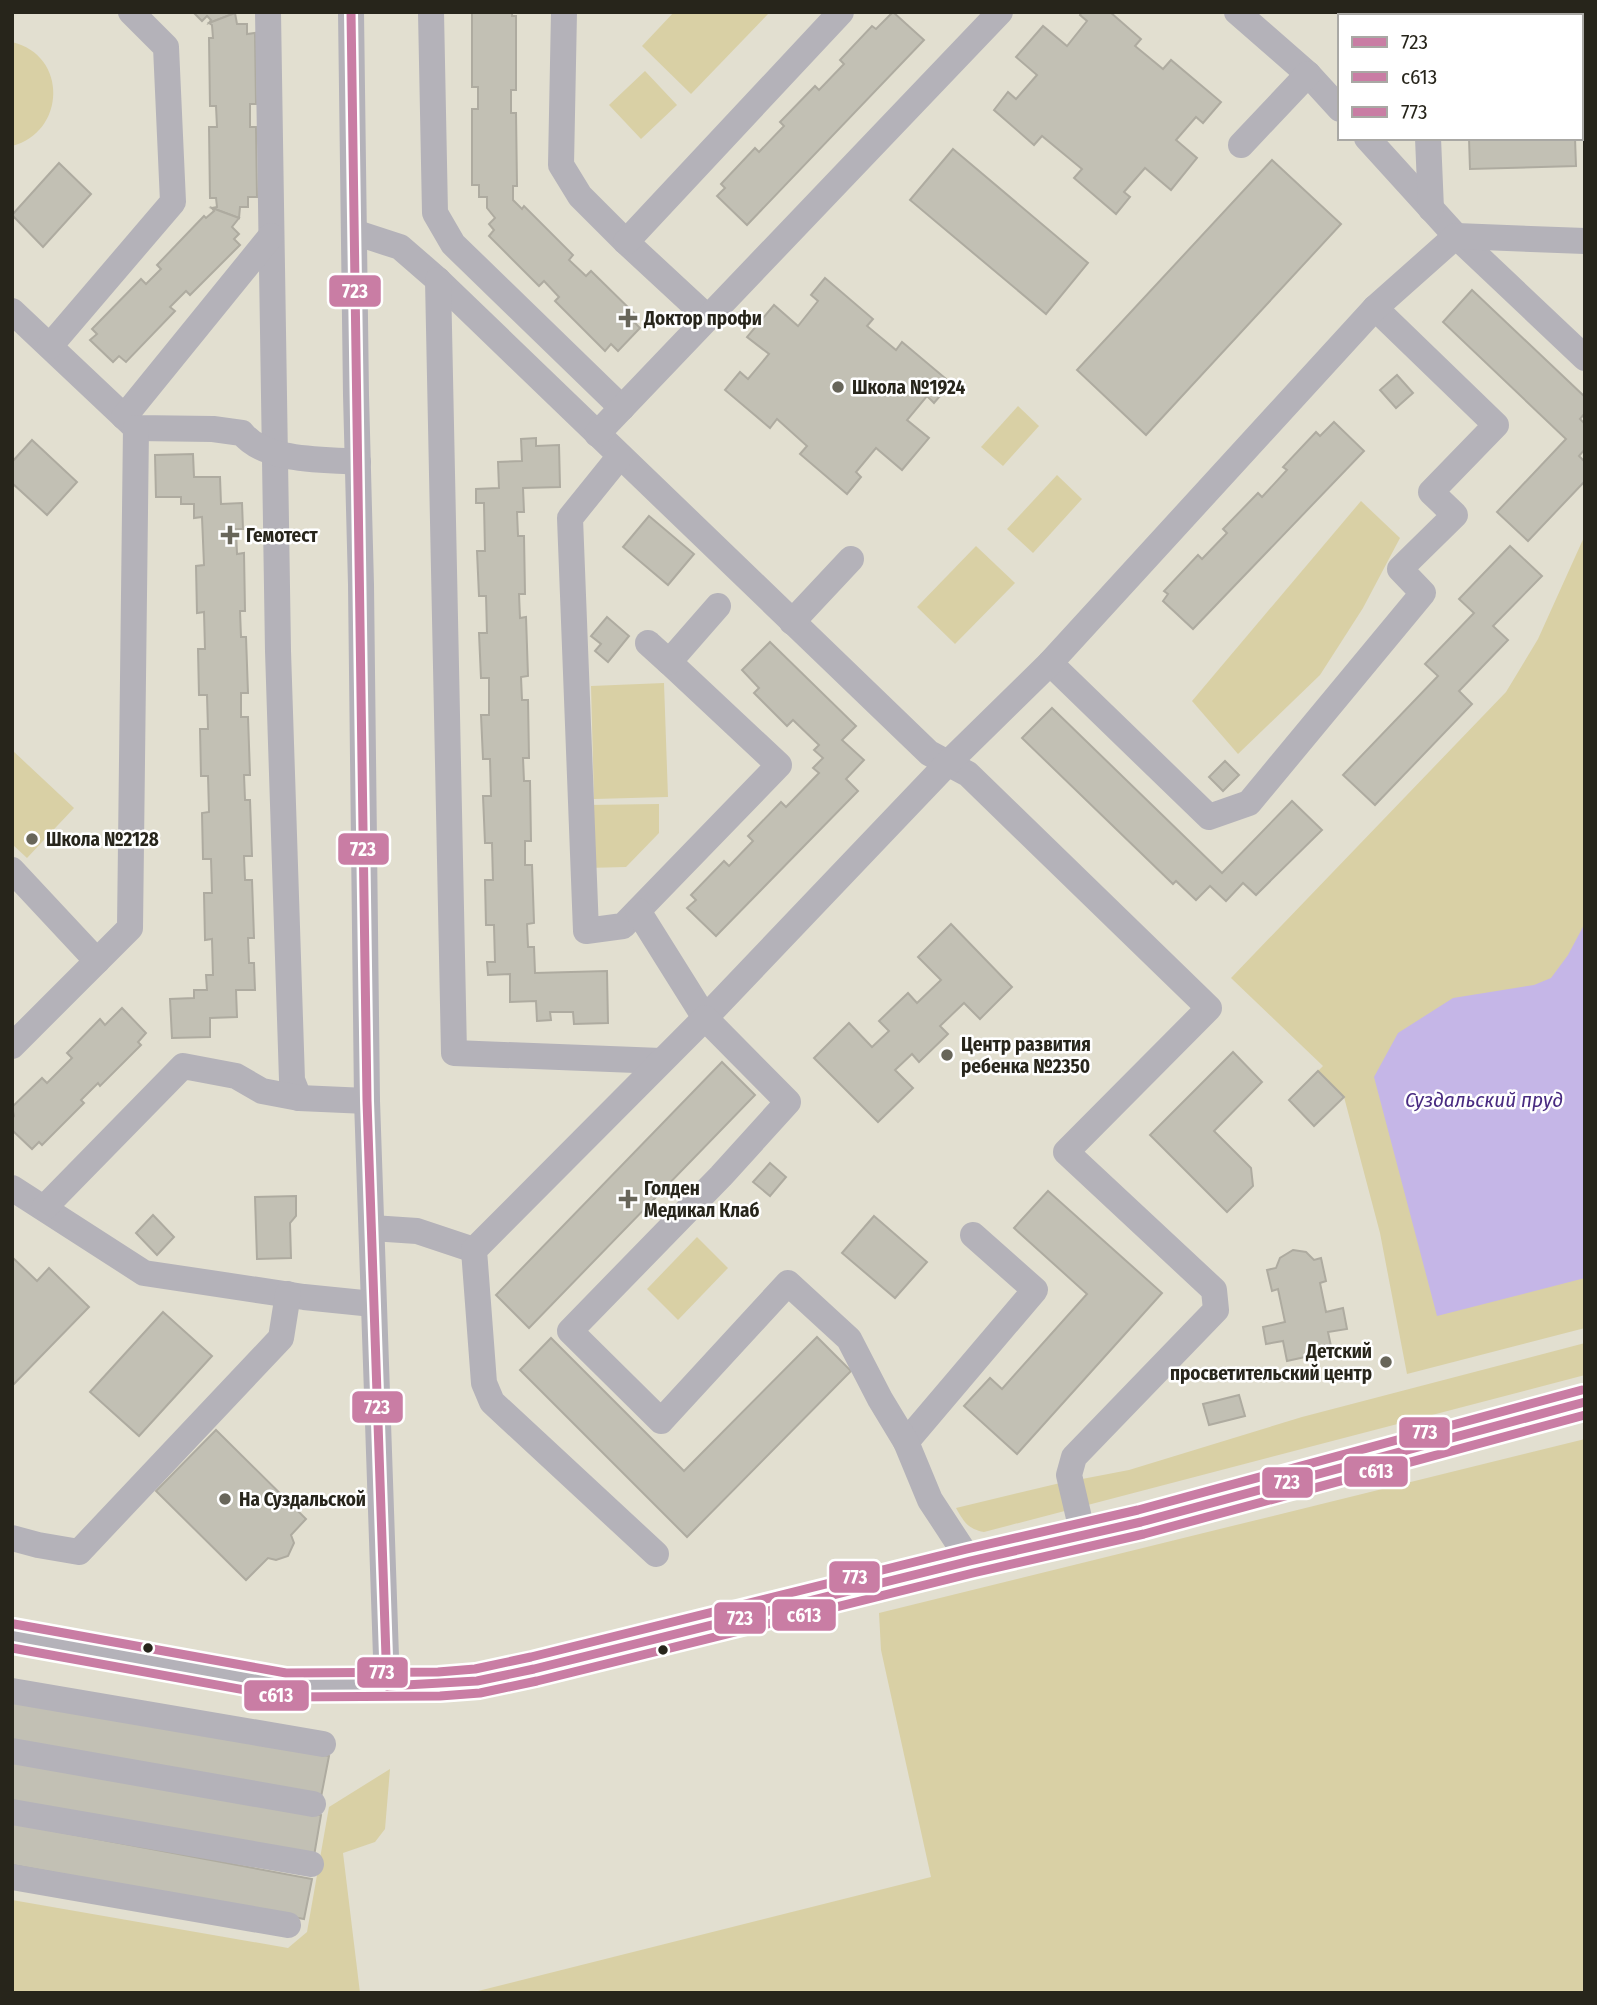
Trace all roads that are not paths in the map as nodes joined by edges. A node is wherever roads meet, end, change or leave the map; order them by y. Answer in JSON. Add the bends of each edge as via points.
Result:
{"nodes":[{"id":1,"x":131,"y":12,"type":"edge"},
{"id":2,"x":268,"y":12,"type":"edge"},
{"id":3,"x":351,"y":12,"type":"edge"},
{"id":4,"x":431,"y":12,"type":"edge"},
{"id":5,"x":564,"y":12,"type":"edge"},
{"id":6,"x":841,"y":12,"type":"edge"},
{"id":7,"x":1000,"y":12,"type":"edge"},
{"id":8,"x":1237,"y":12,"type":"edge"},
{"id":9,"x":1308,"y":74,"type":"junction"},
{"id":10,"x":1338,"y":107,"type":"edge"},
{"id":11,"x":1368,"y":140,"type":"edge"},
{"id":12,"x":1428,"y":140,"type":"edge"},
{"id":13,"x":1241,"y":145,"type":"dead end"},
{"id":14,"x":1431,"y":209,"type":"junction"},
{"id":15,"x":354,"y":232,"type":"junction"},
{"id":16,"x":271,"y":236,"type":"junction"},
{"id":17,"x":1456,"y":236,"type":"junction"},
{"id":18,"x":1585,"y":241,"type":"edge"},
{"id":19,"x":626,"y":242,"type":"junction"},
{"id":20,"x":438,"y":280,"type":"junction"},
{"id":21,"x":1375,"y":308,"type":"junction"},
{"id":22,"x":12,"y":310,"type":"edge"},
{"id":23,"x":707,"y":317,"type":"junction"},
{"id":24,"x":50,"y":346,"type":"junction"},
{"id":25,"x":1585,"y":358,"type":"edge"},
{"id":26,"x":621,"y":408,"type":"junction"},
{"id":27,"x":130,"y":422,"type":"junction"},
{"id":28,"x":597,"y":434,"type":"junction"},
{"id":29,"x":273,"y":454,"type":"junction"},
{"id":30,"x":620,"y":456,"type":"junction"},
{"id":31,"x":358,"y":462,"type":"junction"},
{"id":32,"x":851,"y":559,"type":"dead end"},
{"id":33,"x":718,"y":606,"type":"dead end"},
{"id":34,"x":792,"y":622,"type":"junction"},
{"id":35,"x":648,"y":643,"type":"dead end"},
{"id":36,"x":668,"y":662,"type":"junction"},
{"id":37,"x":1050,"y":663,"type":"junction"},
{"id":38,"x":948,"y":763,"type":"junction"},
{"id":39,"x":12,"y":870,"type":"edge"},
{"id":40,"x":638,"y":911,"type":"junction"},
{"id":41,"x":97,"y":961,"type":"junction"},
{"id":42,"x":705,"y":1018,"type":"junction"},
{"id":43,"x":12,"y":1046,"type":"edge"},
{"id":44,"x":661,"y":1061,"type":"junction"},
{"id":45,"x":299,"y":1098,"type":"junction"},
{"id":46,"x":366,"y":1101,"type":"junction"},
{"id":47,"x":12,"y":1188,"type":"edge"},
{"id":48,"x":44,"y":1208,"type":"junction"},
{"id":49,"x":372,"y":1228,"type":"junction"},
{"id":50,"x":973,"y":1235,"type":"dead end"},
{"id":51,"x":474,"y":1250,"type":"junction"},
{"id":52,"x":288,"y":1294,"type":"junction"},
{"id":53,"x":373,"y":1304,"type":"junction"},
{"id":54,"x":1585,"y":1402,"type":"edge"},
{"id":55,"x":906,"y":1441,"type":"junction"},
{"id":56,"x":1083,"y":1535,"type":"junction"},
{"id":57,"x":12,"y":1538,"type":"edge"},
{"id":58,"x":656,"y":1553,"type":"dead end"},
{"id":59,"x":970,"y":1561,"type":"junction"},
{"id":60,"x":12,"y":1636,"type":"edge"},
{"id":61,"x":387,"y":1686,"type":"junction"},
{"id":62,"x":12,"y":1692,"type":"edge"},
{"id":63,"x":323,"y":1744,"type":"dead end"},
{"id":64,"x":12,"y":1751,"type":"edge"},
{"id":65,"x":313,"y":1804,"type":"dead end"},
{"id":66,"x":12,"y":1812,"type":"edge"},
{"id":67,"x":311,"y":1864,"type":"dead end"},
{"id":68,"x":12,"y":1877,"type":"edge"},
{"id":69,"x":288,"y":1925,"type":"dead end"}],
"edges":[{"from":1,"to":24,"type":"street","via":[[166,47],[173,202]]},
{"from":2,"to":16,"type":"street"},
{"from":3,"to":15,"type":"street"},
{"from":4,"to":26,"type":"street","via":[[435,214],[453,244]]},
{"from":5,"to":19,"type":"street","via":[[561,165],[580,196]]},
{"from":6,"to":19,"type":"street"},
{"from":7,"to":23,"type":"street"},
{"from":8,"to":9,"type":"street"},
{"from":9,"to":10,"type":"street"},
{"from":9,"to":13,"type":"street"},
{"from":11,"to":14,"type":"street","via":[[1389,175]]},
{"from":12,"to":14,"type":"street"},
{"from":14,"to":17,"type":"street"},
{"from":15,"to":20,"type":"street","via":[[400,247]]},
{"from":15,"to":31,"type":"street"},
{"from":16,"to":27,"type":"street"},
{"from":16,"to":29,"type":"street"},
{"from":17,"to":18,"type":"street"},
{"from":17,"to":21,"type":"street"},
{"from":17,"to":25,"type":"street"},
{"from":19,"to":23,"type":"street"},
{"from":20,"to":28,"type":"street"},
{"from":20,"to":44,"type":"street","via":[[454,1053]]},
{"from":21,"to":37,"type":"street"},
{"from":21,"to":37,"type":"street","via":[[1496,425],[1431,492],[1455,515],[1400,569],[1423,593],[1249,803],[1209,817]]},
{"from":22,"to":24,"type":"street"},
{"from":23,"to":26,"type":"street"},
{"from":24,"to":27,"type":"street"},
{"from":26,"to":28,"type":"street"},
{"from":27,"to":29,"type":"street","via":[[242,433],[250,444]]},
{"from":27,"to":41,"type":"street","via":[[130,928]]},
{"from":28,"to":30,"type":"street"},
{"from":29,"to":31,"type":"street"},
{"from":29,"to":45,"type":"street","via":[[292,1080]]},
{"from":30,"to":34,"type":"street"},
{"from":30,"to":40,"type":"street","via":[[570,518],[586,932],[623,926]]},
{"from":31,"to":46,"type":"street"},
{"from":32,"to":34,"type":"street"},
{"from":33,"to":36,"type":"street"},
{"from":34,"to":38,"type":"street","via":[[929,753]]},
{"from":35,"to":36,"type":"street"},
{"from":36,"to":40,"type":"street","via":[[779,765]]},
{"from":37,"to":38,"type":"street"},
{"from":38,"to":42,"type":"street"},
{"from":38,"to":56,"type":"street","via":[[968,774],[1209,1009],[1066,1152],[1214,1290],[1216,1310],[1074,1457],[1069,1475]]},
{"from":39,"to":41,"type":"street"},
{"from":40,"to":42,"type":"street"},
{"from":41,"to":43,"type":"street"},
{"from":42,"to":44,"type":"street"},
{"from":42,"to":55,"type":"street","via":[[788,1102],[570,1331],[661,1420],[788,1283],[849,1339]]},
{"from":44,"to":51,"type":"street"},
{"from":45,"to":46,"type":"street"},
{"from":45,"to":48,"type":"street","via":[[262,1091],[236,1076],[183,1066]]},
{"from":46,"to":49,"type":"street"},
{"from":47,"to":48,"type":"street"},
{"from":48,"to":52,"type":"street","via":[[144,1273]]},
{"from":49,"to":51,"type":"street","via":[[417,1231]]},
{"from":49,"to":53,"type":"street"},
{"from":50,"to":55,"type":"street","via":[[1035,1290]]},
{"from":51,"to":58,"type":"street","via":[[484,1383],[492,1402]]},
{"from":52,"to":53,"type":"street"},
{"from":52,"to":57,"type":"street","via":[[281,1338],[79,1552]]},
{"from":53,"to":61,"type":"street"},
{"from":54,"to":56,"type":"street"},
{"from":55,"to":59,"type":"street","via":[[930,1500]]},
{"from":56,"to":59,"type":"street"},
{"from":59,"to":61,"type":"street","via":[[534,1670],[477,1681]]},
{"from":60,"to":61,"type":"street","via":[[285,1685]]},
{"from":62,"to":63,"type":"street"},
{"from":64,"to":65,"type":"street"},
{"from":66,"to":67,"type":"street"},
{"from":68,"to":69,"type":"street"}]}
